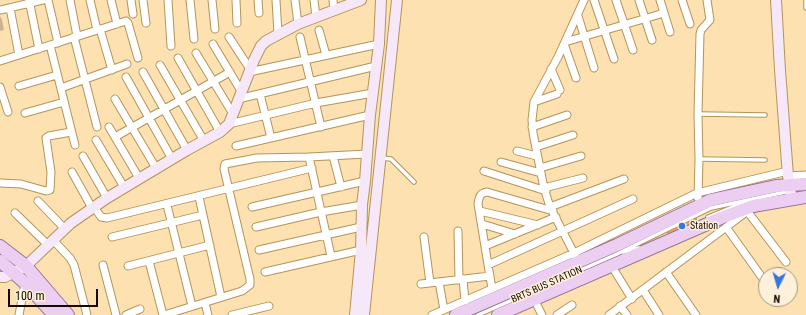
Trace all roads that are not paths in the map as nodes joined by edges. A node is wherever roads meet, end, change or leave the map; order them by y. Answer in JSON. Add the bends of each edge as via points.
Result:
{"nodes":[{"id":1,"x":43,"y":0,"type":"edge"},
{"id":2,"x":48,"y":0,"type":"edge"},
{"id":3,"x":70,"y":0,"type":"edge"},
{"id":4,"x":90,"y":0,"type":"edge"},
{"id":5,"x":111,"y":0,"type":"edge"},
{"id":6,"x":131,"y":0,"type":"edge"},
{"id":7,"x":143,"y":0,"type":"edge"},
{"id":8,"x":168,"y":0,"type":"edge"},
{"id":9,"x":190,"y":0,"type":"edge"},
{"id":10,"x":212,"y":0,"type":"edge"},
{"id":11,"x":236,"y":0,"type":"edge"},
{"id":12,"x":258,"y":0,"type":"edge"},
{"id":13,"x":276,"y":0,"type":"edge"},
{"id":14,"x":295,"y":0,"type":"edge"},
{"id":15,"x":314,"y":0,"type":"edge"},
{"id":16,"x":333,"y":0,"type":"edge"},
{"id":17,"x":381,"y":0,"type":"edge"},
{"id":18,"x":397,"y":0,"type":"edge"},
{"id":19,"x":584,"y":0,"type":"edge"},
{"id":20,"x":594,"y":0,"type":"edge"},
{"id":21,"x":616,"y":0,"type":"edge"},
{"id":22,"x":639,"y":0,"type":"edge"},
{"id":23,"x":660,"y":0,"type":"edge"},
{"id":24,"x":682,"y":0,"type":"edge"},
{"id":25,"x":707,"y":0,"type":"edge"},
{"id":26,"x":776,"y":0,"type":"edge"},
{"id":27,"x":806,"y":0,"type":"edge"},
{"id":28,"x":29,"y":1,"type":"edge"},
{"id":29,"x":355,"y":1,"type":"edge"},
{"id":30,"x":10,"y":8,"type":"junction"},
{"id":31,"x":806,"y":8,"type":"edge"},
{"id":32,"x":0,"y":10,"type":"edge"},
{"id":33,"x":334,"y":11,"type":"junction"},
{"id":34,"x":259,"y":13,"type":"dead end"},
{"id":35,"x":664,"y":13,"type":"junction"},
{"id":36,"x":134,"y":14,"type":"dead end"},
{"id":37,"x":578,"y":16,"type":"junction"},
{"id":38,"x":316,"y":17,"type":"junction"},
{"id":39,"x":644,"y":19,"type":"junction"},
{"id":40,"x":146,"y":23,"type":"dead end"},
{"id":41,"x":237,"y":23,"type":"dead end"},
{"id":42,"x":117,"y":24,"type":"junction"},
{"id":43,"x":298,"y":24,"type":"junction"},
{"id":44,"x":624,"y":24,"type":"junction"},
{"id":45,"x":690,"y":24,"type":"dead end"},
{"id":46,"x":215,"y":29,"type":"dead end"},
{"id":47,"x":99,"y":30,"type":"junction"},
{"id":48,"x":320,"y":30,"type":"dead end"},
{"id":49,"x":605,"y":30,"type":"junction"},
{"id":50,"x":670,"y":32,"type":"dead end"},
{"id":51,"x":278,"y":34,"type":"junction"},
{"id":52,"x":584,"y":36,"type":"junction"},
{"id":53,"x":76,"y":37,"type":"junction"},
{"id":54,"x":229,"y":37,"type":"dead end"},
{"id":55,"x":300,"y":37,"type":"dead end"},
{"id":56,"x":194,"y":39,"type":"dead end"},
{"id":57,"x":652,"y":40,"type":"dead end"},
{"id":58,"x":58,"y":43,"type":"junction"},
{"id":59,"x":565,"y":43,"type":"junction"},
{"id":60,"x":213,"y":44,"type":"dead end"},
{"id":61,"x":379,"y":44,"type":"junction"},
{"id":62,"x":50,"y":45,"type":"junction"},
{"id":63,"x":171,"y":46,"type":"dead end"},
{"id":64,"x":39,"y":49,"type":"junction"},
{"id":65,"x":633,"y":50,"type":"dead end"},
{"id":66,"x":196,"y":53,"type":"dead end"},
{"id":67,"x":19,"y":55,"type":"junction"},
{"id":68,"x":326,"y":55,"type":"junction"},
{"id":69,"x":138,"y":58,"type":"dead end"},
{"id":70,"x":178,"y":58,"type":"dead end"},
{"id":71,"x":614,"y":59,"type":"dead end"},
{"id":72,"x":306,"y":60,"type":"junction"},
{"id":73,"x":0,"y":61,"type":"edge"},
{"id":74,"x":127,"y":64,"type":"dead end"},
{"id":75,"x":160,"y":65,"type":"dead end"},
{"id":76,"x":376,"y":66,"type":"junction"},
{"id":77,"x":251,"y":67,"type":"junction"},
{"id":78,"x":594,"y":68,"type":"dead end"},
{"id":79,"x":551,"y":69,"type":"junction"},
{"id":80,"x":112,"y":70,"type":"junction"},
{"id":81,"x":143,"y":72,"type":"dead end"},
{"id":82,"x":230,"y":72,"type":"junction"},
{"id":83,"x":58,"y":75,"type":"junction"},
{"id":84,"x":126,"y":77,"type":"dead end"},
{"id":85,"x":576,"y":78,"type":"dead end"},
{"id":86,"x":85,"y":80,"type":"junction"},
{"id":87,"x":213,"y":81,"type":"junction"},
{"id":88,"x":311,"y":82,"type":"junction"},
{"id":89,"x":19,"y":86,"type":"dead end"},
{"id":90,"x":0,"y":87,"type":"edge"},
{"id":91,"x":61,"y":88,"type":"junction"},
{"id":92,"x":196,"y":91,"type":"junction"},
{"id":93,"x":373,"y":93,"type":"junction"},
{"id":94,"x":260,"y":94,"type":"junction"},
{"id":95,"x":240,"y":95,"type":"junction"},
{"id":96,"x":115,"y":99,"type":"dead end"},
{"id":97,"x":180,"y":100,"type":"junction"},
{"id":98,"x":64,"y":102,"type":"junction"},
{"id":99,"x":534,"y":102,"type":"junction"},
{"id":100,"x":316,"y":104,"type":"junction"},
{"id":101,"x":164,"y":109,"type":"junction"},
{"id":102,"x":8,"y":112,"type":"dead end"},
{"id":103,"x":25,"y":113,"type":"dead end"},
{"id":104,"x":232,"y":114,"type":"junction"},
{"id":105,"x":698,"y":114,"type":"junction"},
{"id":106,"x":265,"y":115,"type":"junction"},
{"id":107,"x":370,"y":115,"type":"junction"},
{"id":108,"x":567,"y":115,"type":"dead end"},
{"id":109,"x":765,"y":115,"type":"dead end"},
{"id":110,"x":149,"y":118,"type":"junction"},
{"id":111,"x":229,"y":124,"type":"junction"},
{"id":112,"x":97,"y":127,"type":"dead end"},
{"id":113,"x":109,"y":127,"type":"dead end"},
{"id":114,"x":321,"y":127,"type":"junction"},
{"id":115,"x":532,"y":127,"type":"junction"},
{"id":116,"x":132,"y":128,"type":"junction"},
{"id":117,"x":71,"y":132,"type":"junction"},
{"id":118,"x":220,"y":132,"type":"junction"},
{"id":119,"x":573,"y":135,"type":"dead end"},
{"id":120,"x":115,"y":137,"type":"junction"},
{"id":121,"x":270,"y":138,"type":"junction"},
{"id":122,"x":96,"y":140,"type":"dead end"},
{"id":123,"x":204,"y":141,"type":"junction"},
{"id":124,"x":75,"y":146,"type":"dead end"},
{"id":125,"x":236,"y":146,"type":"dead end"},
{"id":126,"x":536,"y":147,"type":"junction"},
{"id":127,"x":187,"y":150,"type":"junction"},
{"id":128,"x":517,"y":151,"type":"dead end"},
{"id":129,"x":367,"y":154,"type":"junction"},
{"id":130,"x":83,"y":156,"type":"dead end"},
{"id":131,"x":333,"y":156,"type":"junction"},
{"id":132,"x":537,"y":156,"type":"junction"},
{"id":133,"x":581,"y":156,"type":"dead end"},
{"id":134,"x":309,"y":157,"type":"junction"},
{"id":135,"x":381,"y":158,"type":"junction"},
{"id":136,"x":172,"y":159,"type":"junction"},
{"id":137,"x":699,"y":159,"type":"junction"},
{"id":138,"x":766,"y":160,"type":"dead end"},
{"id":139,"x":500,"y":162,"type":"dead end"},
{"id":140,"x":156,"y":168,"type":"junction"},
{"id":141,"x":312,"y":168,"type":"junction"},
{"id":142,"x":541,"y":170,"type":"junction"},
{"id":143,"x":484,"y":171,"type":"dead end"},
{"id":144,"x":72,"y":172,"type":"dead end"},
{"id":145,"x":806,"y":175,"type":"edge"},
{"id":146,"x":139,"y":178,"type":"junction"},
{"id":147,"x":583,"y":178,"type":"dead end"},
{"id":148,"x":624,"y":179,"type":"dead end"},
{"id":149,"x":366,"y":181,"type":"junction"},
{"id":150,"x":414,"y":182,"type":"dead end"},
{"id":151,"x":0,"y":183,"type":"edge"},
{"id":152,"x":341,"y":187,"type":"junction"},
{"id":153,"x":124,"y":188,"type":"junction"},
{"id":154,"x":797,"y":188,"type":"edge"},
{"id":155,"x":230,"y":189,"type":"junction"},
{"id":156,"x":545,"y":190,"type":"junction"},
{"id":157,"x":317,"y":192,"type":"junction"},
{"id":158,"x":698,"y":193,"type":"junction"},
{"id":159,"x":198,"y":197,"type":"junction"},
{"id":160,"x":107,"y":198,"type":"junction"},
{"id":161,"x":632,"y":199,"type":"dead end"},
{"id":162,"x":38,"y":201,"type":"dead end"},
{"id":163,"x":166,"y":205,"type":"junction"},
{"id":164,"x":362,"y":205,"type":"junction"},
{"id":165,"x":752,"y":205,"type":"junction"},
{"id":166,"x":699,"y":206,"type":"junction"},
{"id":167,"x":93,"y":207,"type":"junction"},
{"id":168,"x":252,"y":207,"type":"dead end"},
{"id":169,"x":480,"y":211,"type":"junction"},
{"id":170,"x":15,"y":212,"type":"dead end"},
{"id":171,"x":322,"y":212,"type":"junction"},
{"id":172,"x":553,"y":212,"type":"junction"},
{"id":173,"x":203,"y":215,"type":"junction"},
{"id":174,"x":702,"y":220,"type":"dead end"},
{"id":175,"x":171,"y":223,"type":"junction"},
{"id":176,"x":482,"y":224,"type":"junction"},
{"id":177,"x":538,"y":225,"type":"junction"},
{"id":178,"x":256,"y":227,"type":"dead end"},
{"id":179,"x":361,"y":227,"type":"junction"},
{"id":180,"x":726,"y":227,"type":"junction"},
{"id":181,"x":65,"y":229,"type":"junction"},
{"id":182,"x":458,"y":231,"type":"dead end"},
{"id":183,"x":563,"y":231,"type":"junction"},
{"id":184,"x":675,"y":233,"type":"dead end"},
{"id":185,"x":326,"y":234,"type":"junction"},
{"id":186,"x":515,"y":234,"type":"junction"},
{"id":187,"x":112,"y":237,"type":"dead end"},
{"id":188,"x":424,"y":237,"type":"dead end"},
{"id":189,"x":50,"y":242,"type":"junction"},
{"id":190,"x":210,"y":245,"type":"junction"},
{"id":191,"x":0,"y":246,"type":"edge"},
{"id":192,"x":485,"y":246,"type":"junction"},
{"id":193,"x":259,"y":250,"type":"dead end"},
{"id":194,"x":360,"y":250,"type":"junction"},
{"id":195,"x":179,"y":253,"type":"junction"},
{"id":196,"x":617,"y":254,"type":"junction"},
{"id":197,"x":331,"y":256,"type":"junction"},
{"id":198,"x":576,"y":257,"type":"junction"},
{"id":199,"x":0,"y":261,"type":"edge"},
{"id":200,"x":149,"y":261,"type":"junction"},
{"id":201,"x":786,"y":262,"type":"dead end"},
{"id":202,"x":488,"y":265,"type":"junction"},
{"id":203,"x":611,"y":265,"type":"junction"},
{"id":204,"x":26,"y":266,"type":"junction"},
{"id":205,"x":103,"y":266,"type":"dead end"},
{"id":206,"x":128,"y":266,"type":"dead end"},
{"id":207,"x":14,"y":272,"type":"junction"},
{"id":208,"x":265,"y":272,"type":"dead end"},
{"id":209,"x":666,"y":272,"type":"junction"},
{"id":210,"x":758,"y":272,"type":"edge"},
{"id":211,"x":490,"y":276,"type":"junction"},
{"id":212,"x":0,"y":277,"type":"edge"},
{"id":213,"x":461,"y":279,"type":"junction"},
{"id":214,"x":439,"y":282,"type":"junction"},
{"id":215,"x":25,"y":283,"type":"junction"},
{"id":216,"x":430,"y":283,"type":"junction"},
{"id":217,"x":421,"y":284,"type":"dead end"},
{"id":218,"x":492,"y":289,"type":"junction"},
{"id":219,"x":643,"y":290,"type":"junction"},
{"id":220,"x":222,"y":297,"type":"junction"},
{"id":221,"x":632,"y":298,"type":"junction"},
{"id":222,"x":534,"y":299,"type":"junction"},
{"id":223,"x":465,"y":301,"type":"junction"},
{"id":224,"x":205,"y":302,"type":"junction"},
{"id":225,"x":572,"y":305,"type":"dead end"},
{"id":226,"x":192,"y":306,"type":"junction"},
{"id":227,"x":269,"y":306,"type":"dead end"},
{"id":228,"x":620,"y":306,"type":"junction"},
{"id":229,"x":140,"y":309,"type":"dead end"},
{"id":230,"x":444,"y":310,"type":"junction"},
{"id":231,"x":172,"y":314,"type":"edge"},
{"id":232,"x":19,"y":315,"type":"edge"},
{"id":233,"x":54,"y":315,"type":"edge"},
{"id":234,"x":68,"y":315,"type":"edge"},
{"id":235,"x":88,"y":315,"type":"edge"},
{"id":236,"x":116,"y":315,"type":"edge"},
{"id":237,"x":126,"y":315,"type":"edge"},
{"id":238,"x":163,"y":315,"type":"edge"},
{"id":239,"x":208,"y":315,"type":"edge"},
{"id":240,"x":232,"y":315,"type":"edge"},
{"id":241,"x":355,"y":315,"type":"edge"},
{"id":242,"x":364,"y":315,"type":"edge"},
{"id":243,"x":432,"y":315,"type":"edge"},
{"id":244,"x":456,"y":315,"type":"edge"},
{"id":245,"x":478,"y":315,"type":"edge"},
{"id":246,"x":498,"y":315,"type":"edge"},
{"id":247,"x":542,"y":315,"type":"edge"},
{"id":248,"x":556,"y":315,"type":"edge"},
{"id":249,"x":609,"y":315,"type":"edge"},
{"id":250,"x":627,"y":315,"type":"edge"},
{"id":251,"x":659,"y":315,"type":"edge"},
{"id":252,"x":696,"y":315,"type":"edge"}],
"edges":[{"from":1,"to":28,"type":"street"},
{"from":2,"to":58,"type":"street"},
{"from":3,"to":53,"type":"street"},
{"from":4,"to":47,"type":"street"},
{"from":5,"to":42,"type":"street"},
{"from":6,"to":36,"type":"street"},
{"from":7,"to":40,"type":"street"},
{"from":8,"to":63,"type":"street"},
{"from":9,"to":56,"type":"street"},
{"from":10,"to":46,"type":"street"},
{"from":11,"to":41,"type":"street"},
{"from":12,"to":34,"type":"street"},
{"from":13,"to":51,"type":"street"},
{"from":14,"to":43,"type":"street"},
{"from":15,"to":38,"type":"street"},
{"from":16,"to":33,"type":"street"},
{"from":17,"to":61,"type":"street"},
{"from":18,"to":135,"type":"street"},
{"from":19,"to":37,"type":"street"},
{"from":20,"to":49,"type":"street"},
{"from":21,"to":44,"type":"street"},
{"from":22,"to":39,"type":"street"},
{"from":23,"to":35,"type":"street"},
{"from":24,"to":45,"type":"street"},
{"from":25,"to":105,"type":"street","via":[[710,17],[700,34]]},
{"from":26,"to":154,"type":"street","via":[[780,70]]},
{"from":27,"to":31,"type":"lane"},
{"from":28,"to":30,"type":"street"},
{"from":28,"to":64,"type":"street"},
{"from":29,"to":33,"type":"street"},
{"from":30,"to":32,"type":"street"},
{"from":30,"to":67,"type":"street"},
{"from":33,"to":38,"type":"street"},
{"from":35,"to":39,"type":"street"},
{"from":35,"to":50,"type":"street"},
{"from":37,"to":52,"type":"street"},
{"from":37,"to":59,"type":"street"},
{"from":38,"to":43,"type":"street"},
{"from":39,"to":44,"type":"street"},
{"from":39,"to":57,"type":"street"},
{"from":42,"to":47,"type":"street"},
{"from":42,"to":69,"type":"street","via":[[128,22]]},
{"from":43,"to":51,"type":"street"},
{"from":44,"to":49,"type":"street"},
{"from":44,"to":65,"type":"street"},
{"from":47,"to":53,"type":"street"},
{"from":47,"to":80,"type":"street"},
{"from":48,"to":68,"type":"street"},
{"from":49,"to":52,"type":"street"},
{"from":49,"to":71,"type":"street"},
{"from":51,"to":77,"type":"street","via":[[264,43]]},
{"from":52,"to":59,"type":"street"},
{"from":52,"to":78,"type":"street"},
{"from":53,"to":58,"type":"street"},
{"from":53,"to":86,"type":"street"},
{"from":54,"to":77,"type":"street"},
{"from":55,"to":72,"type":"street"},
{"from":58,"to":62,"type":"street"},
{"from":59,"to":79,"type":"street"},
{"from":59,"to":85,"type":"street"},
{"from":60,"to":82,"type":"street"},
{"from":61,"to":68,"type":"street"},
{"from":61,"to":76,"type":"street"},
{"from":62,"to":64,"type":"street"},
{"from":62,"to":83,"type":"street"},
{"from":64,"to":67,"type":"street"},
{"from":66,"to":87,"type":"street"},
{"from":67,"to":73,"type":"street"},
{"from":68,"to":72,"type":"street"},
{"from":70,"to":92,"type":"street"},
{"from":72,"to":77,"type":"street"},
{"from":72,"to":88,"type":"street"},
{"from":74,"to":80,"type":"street"},
{"from":75,"to":97,"type":"street"},
{"from":76,"to":88,"type":"street"},
{"from":76,"to":93,"type":"street"},
{"from":77,"to":95,"type":"street"},
{"from":79,"to":99,"type":"street"},
{"from":79,"to":99,"type":"street","via":[[558,92]]},
{"from":80,"to":86,"type":"street"},
{"from":81,"to":101,"type":"street"},
{"from":82,"to":87,"type":"street"},
{"from":82,"to":95,"type":"street"},
{"from":83,"to":89,"type":"street"},
{"from":83,"to":91,"type":"street"},
{"from":84,"to":110,"type":"street"},
{"from":86,"to":91,"type":"street"},
{"from":86,"to":112,"type":"street"},
{"from":87,"to":92,"type":"street"},
{"from":87,"to":104,"type":"street"},
{"from":88,"to":94,"type":"street"},
{"from":88,"to":100,"type":"street"},
{"from":90,"to":102,"type":"street"},
{"from":91,"to":98,"type":"street"},
{"from":92,"to":97,"type":"street"},
{"from":92,"to":118,"type":"street"},
{"from":93,"to":100,"type":"street"},
{"from":93,"to":107,"type":"street"},
{"from":94,"to":95,"type":"street"},
{"from":94,"to":106,"type":"street"},
{"from":95,"to":104,"type":"street"},
{"from":96,"to":116,"type":"street"},
{"from":97,"to":101,"type":"street"},
{"from":97,"to":123,"type":"street"},
{"from":98,"to":103,"type":"street"},
{"from":98,"to":117,"type":"street"},
{"from":99,"to":115,"type":"street"},
{"from":100,"to":106,"type":"street"},
{"from":100,"to":114,"type":"street"},
{"from":101,"to":110,"type":"street"},
{"from":101,"to":127,"type":"street"},
{"from":104,"to":111,"type":"street"},
{"from":105,"to":109,"type":"lane"},
{"from":105,"to":137,"type":"street"},
{"from":106,"to":111,"type":"street"},
{"from":106,"to":121,"type":"street"},
{"from":107,"to":114,"type":"street"},
{"from":107,"to":129,"type":"street"},
{"from":108,"to":115,"type":"street"},
{"from":110,"to":116,"type":"street"},
{"from":110,"to":136,"type":"street"},
{"from":111,"to":118,"type":"street"},
{"from":113,"to":120,"type":"street"},
{"from":114,"to":121,"type":"street"},
{"from":115,"to":126,"type":"street"},
{"from":116,"to":120,"type":"street"},
{"from":116,"to":140,"type":"street"},
{"from":117,"to":124,"type":"street"},
{"from":117,"to":151,"type":"street","via":[[46,138],[51,172],[50,190]]},
{"from":118,"to":123,"type":"street"},
{"from":119,"to":126,"type":"street"},
{"from":120,"to":146,"type":"street"},
{"from":121,"to":125,"type":"street"},
{"from":122,"to":153,"type":"street"},
{"from":123,"to":127,"type":"street"},
{"from":126,"to":132,"type":"street"},
{"from":127,"to":136,"type":"street"},
{"from":128,"to":132,"type":"street"},
{"from":129,"to":131,"type":"street"},
{"from":129,"to":149,"type":"street"},
{"from":130,"to":160,"type":"street"},
{"from":131,"to":134,"type":"street"},
{"from":131,"to":152,"type":"street"},
{"from":132,"to":142,"type":"street"},
{"from":133,"to":142,"type":"street"},
{"from":134,"to":141,"type":"street"},
{"from":134,"to":155,"type":"street","via":[[257,158],[227,163],[224,169]]},
{"from":135,"to":150,"type":"lane","via":[[391,159]]},
{"from":135,"to":242,"type":"street"},
{"from":136,"to":140,"type":"street"},
{"from":137,"to":138,"type":"lane"},
{"from":137,"to":158,"type":"street"},
{"from":139,"to":142,"type":"street"},
{"from":140,"to":146,"type":"street"},
{"from":141,"to":155,"type":"street"},
{"from":141,"to":157,"type":"street"},
{"from":142,"to":156,"type":"street"},
{"from":143,"to":156,"type":"street"},
{"from":144,"to":167,"type":"street"},
{"from":145,"to":154,"type":"street"},
{"from":146,"to":153,"type":"street"},
{"from":147,"to":156,"type":"street"},
{"from":148,"to":172,"type":"street"},
{"from":149,"to":152,"type":"street"},
{"from":149,"to":164,"type":"street"},
{"from":152,"to":157,"type":"street"},
{"from":153,"to":160,"type":"street"},
{"from":154,"to":158,"type":"street"},
{"from":154,"to":165,"type":"main road"},
{"from":154,"to":166,"type":"main road","via":[[776,186],[711,200]]},
{"from":155,"to":159,"type":"street"},
{"from":155,"to":220,"type":"street","via":[[250,282],[242,291]]},
{"from":156,"to":172,"type":"street"},
{"from":157,"to":168,"type":"street"},
{"from":157,"to":171,"type":"street"},
{"from":158,"to":166,"type":"street"},
{"from":158,"to":198,"type":"street"},
{"from":159,"to":163,"type":"street"},
{"from":159,"to":173,"type":"street"},
{"from":160,"to":167,"type":"street"},
{"from":161,"to":183,"type":"street"},
{"from":162,"to":181,"type":"street"},
{"from":163,"to":167,"type":"street","via":[[105,218]]},
{"from":163,"to":175,"type":"street"},
{"from":164,"to":171,"type":"street"},
{"from":164,"to":179,"type":"street"},
{"from":165,"to":174,"type":"lane"},
{"from":165,"to":180,"type":"street"},
{"from":165,"to":196,"type":"lane","via":[[712,208]]},
{"from":165,"to":201,"type":"street"},
{"from":165,"to":203,"type":"main road"},
{"from":166,"to":198,"type":"main road","via":[[617,245]]},
{"from":167,"to":181,"type":"street"},
{"from":169,"to":172,"type":"street","via":[[480,195],[487,192]]},
{"from":169,"to":176,"type":"street"},
{"from":169,"to":177,"type":"street"},
{"from":170,"to":189,"type":"street"},
{"from":171,"to":178,"type":"street"},
{"from":171,"to":185,"type":"street"},
{"from":172,"to":177,"type":"street"},
{"from":172,"to":183,"type":"street"},
{"from":173,"to":175,"type":"street"},
{"from":173,"to":190,"type":"street"},
{"from":175,"to":187,"type":"street"},
{"from":175,"to":195,"type":"street"},
{"from":176,"to":186,"type":"street"},
{"from":176,"to":192,"type":"street"},
{"from":177,"to":186,"type":"street"},
{"from":179,"to":185,"type":"street"},
{"from":179,"to":194,"type":"street"},
{"from":180,"to":209,"type":"street"},
{"from":180,"to":210,"type":"street"},
{"from":181,"to":189,"type":"street"},
{"from":182,"to":213,"type":"street"},
{"from":183,"to":198,"type":"street"},
{"from":183,"to":202,"type":"street"},
{"from":184,"to":196,"type":"lane","via":[[648,246]]},
{"from":185,"to":193,"type":"street"},
{"from":185,"to":197,"type":"street"},
{"from":186,"to":192,"type":"street"},
{"from":188,"to":216,"type":"street"},
{"from":189,"to":204,"type":"street"},
{"from":189,"to":235,"type":"street","via":[[70,258],[74,265]]},
{"from":190,"to":195,"type":"street"},
{"from":190,"to":220,"type":"street"},
{"from":191,"to":204,"type":"main road"},
{"from":192,"to":202,"type":"street"},
{"from":194,"to":197,"type":"street"},
{"from":194,"to":241,"type":"street"},
{"from":195,"to":200,"type":"street"},
{"from":195,"to":226,"type":"street"},
{"from":196,"to":245,"type":"lane","name":"BRTS BUS STATION"},
{"from":197,"to":208,"type":"street"},
{"from":198,"to":218,"type":"street"},
{"from":198,"to":244,"type":"main road"},
{"from":199,"to":207,"type":"main road"},
{"from":200,"to":206,"type":"street"},
{"from":200,"to":238,"type":"street"},
{"from":202,"to":211,"type":"street"},
{"from":203,"to":221,"type":"street"},
{"from":203,"to":222,"type":"main road"},
{"from":204,"to":207,"type":"street"},
{"from":204,"to":234,"type":"main road"},
{"from":205,"to":236,"type":"street"},
{"from":207,"to":212,"type":"street"},
{"from":207,"to":215,"type":"main road"},
{"from":209,"to":219,"type":"street"},
{"from":209,"to":252,"type":"street"},
{"from":211,"to":213,"type":"street"},
{"from":211,"to":218,"type":"street"},
{"from":213,"to":214,"type":"street"},
{"from":213,"to":223,"type":"street"},
{"from":214,"to":216,"type":"street"},
{"from":214,"to":230,"type":"street"},
{"from":215,"to":232,"type":"street"},
{"from":215,"to":233,"type":"main road"},
{"from":216,"to":217,"type":"street"},
{"from":218,"to":223,"type":"street"},
{"from":219,"to":221,"type":"street"},
{"from":219,"to":251,"type":"street"},
{"from":220,"to":224,"type":"street"},
{"from":221,"to":228,"type":"street"},
{"from":222,"to":246,"type":"main road"},
{"from":222,"to":247,"type":"street"},
{"from":223,"to":230,"type":"street"},
{"from":224,"to":226,"type":"street"},
{"from":224,"to":239,"type":"street"},
{"from":225,"to":248,"type":"street"},
{"from":226,"to":231,"type":"street"},
{"from":227,"to":240,"type":"street"},
{"from":228,"to":249,"type":"street"},
{"from":228,"to":250,"type":"street"},
{"from":229,"to":237,"type":"street"},
{"from":230,"to":243,"type":"street"},
{"from":231,"to":238,"type":"street"}]}
